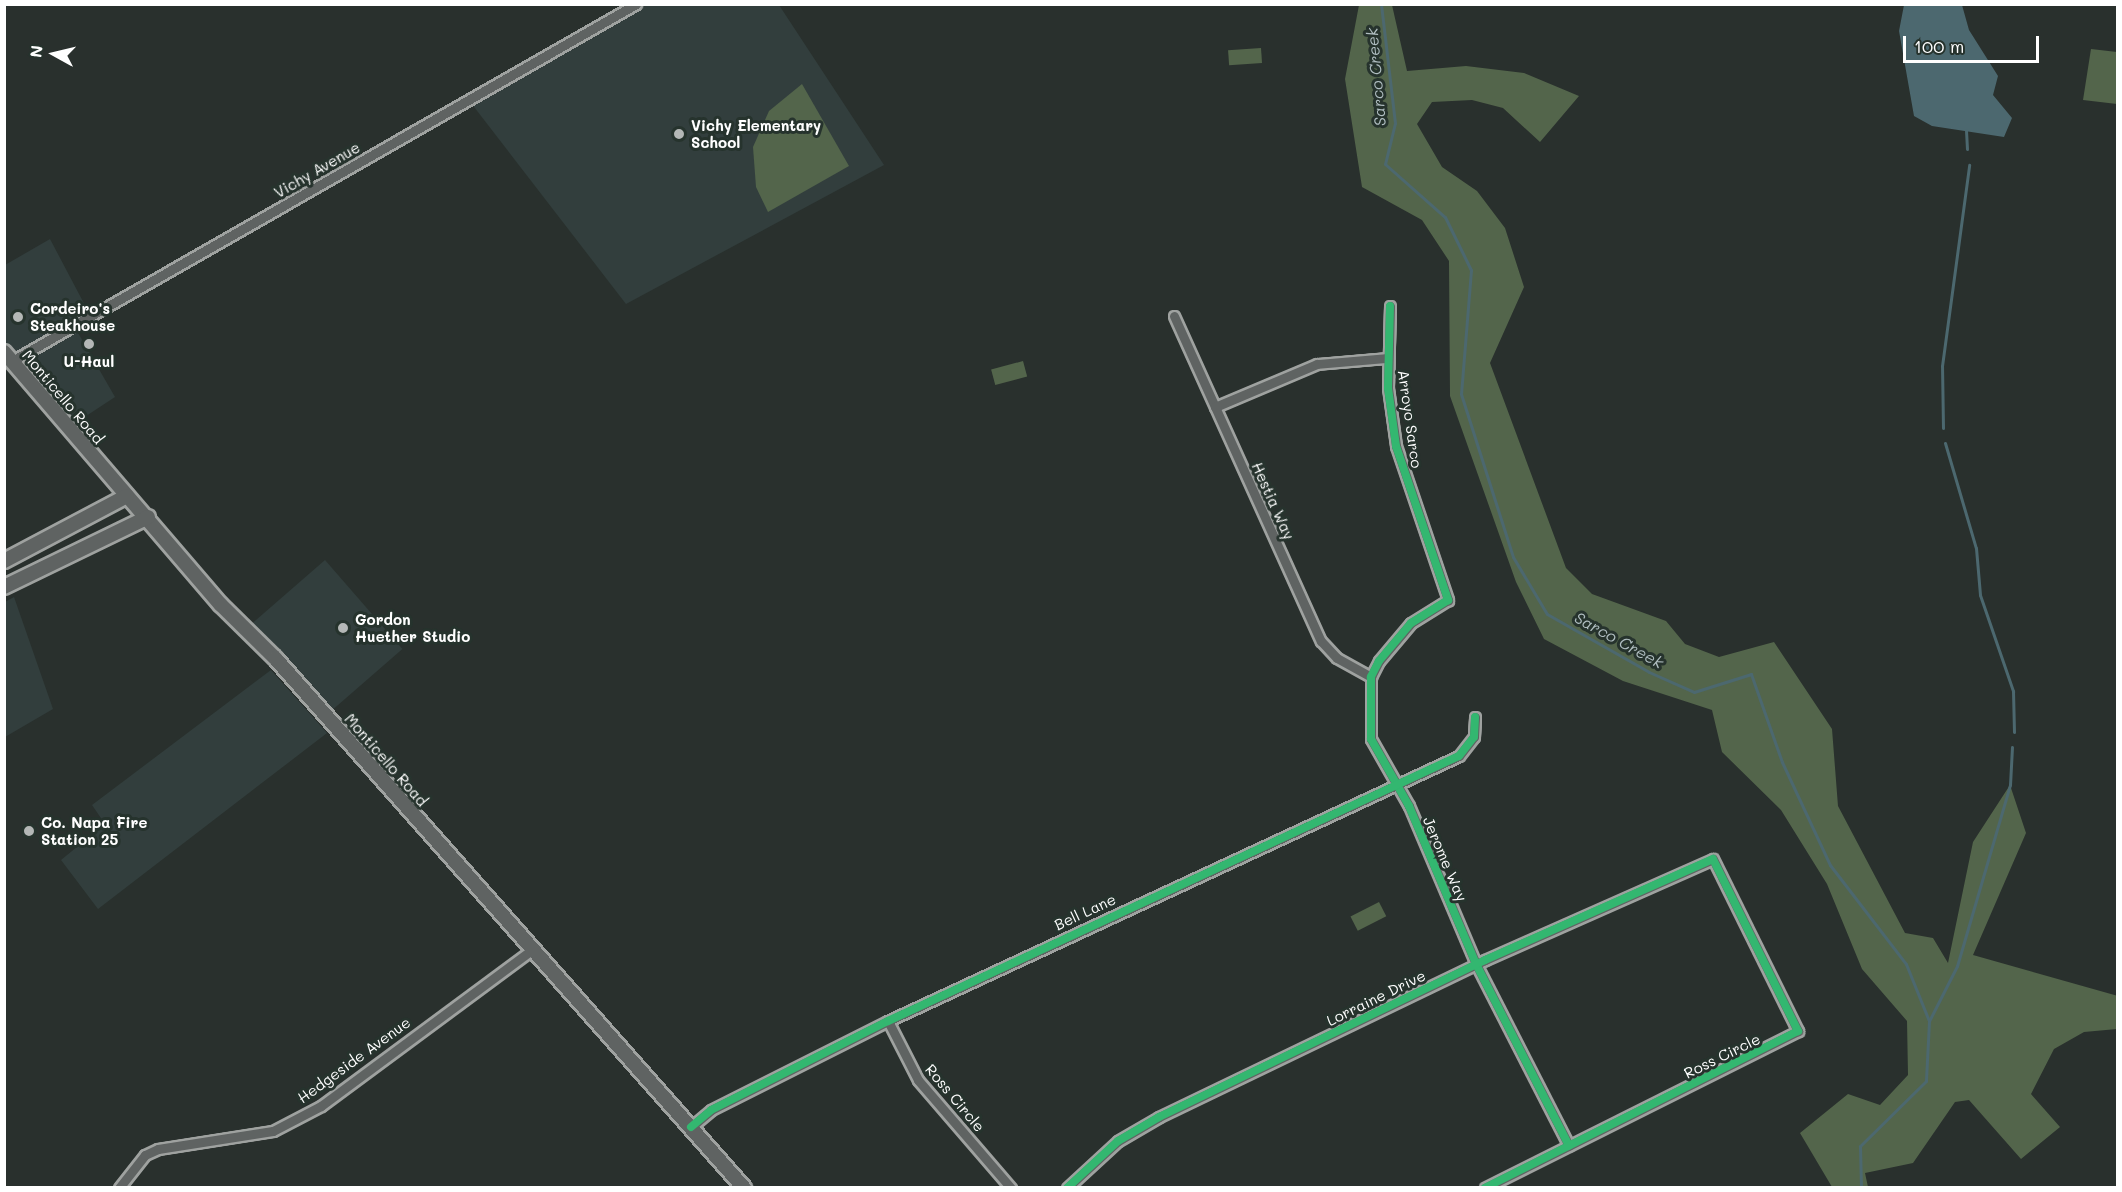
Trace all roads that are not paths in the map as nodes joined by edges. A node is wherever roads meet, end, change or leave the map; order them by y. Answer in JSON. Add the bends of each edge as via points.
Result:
{"nodes":[{"id":1,"x":636,"y":4,"type":"edge"},
{"id":2,"x":1390,"y":306,"type":"dead end"},
{"id":3,"x":1174,"y":316,"type":"dead end"},
{"id":4,"x":8,"y":356,"type":"edge"},
{"id":5,"x":1387,"y":358,"type":"junction"},
{"id":6,"x":1215,"y":407,"type":"junction"},
{"id":7,"x":127,"y":496,"type":"junction"},
{"id":8,"x":148,"y":517,"type":"junction"},
{"id":9,"x":4,"y":561,"type":"edge"},
{"id":10,"x":4,"y":587,"type":"edge"},
{"id":11,"x":1448,"y":600,"type":"joint"},
{"id":12,"x":1371,"y":677,"type":"junction"},
{"id":13,"x":1475,"y":717,"type":"dead end"},
{"id":14,"x":1393,"y":785,"type":"junction"},
{"id":15,"x":1713,"y":859,"type":"joint"},
{"id":16,"x":532,"y":950,"type":"junction"},
{"id":17,"x":1476,"y":964,"type":"junction"},
{"id":18,"x":888,"y":1021,"type":"junction"},
{"id":19,"x":691,"y":1126,"type":"junction"},
{"id":20,"x":1569,"y":1146,"type":"junction"},
{"id":21,"x":119,"y":1188,"type":"edge"},
{"id":22,"x":744,"y":1188,"type":"edge"},
{"id":23,"x":1011,"y":1188,"type":"edge"},
{"id":24,"x":1067,"y":1188,"type":"edge"},
{"id":25,"x":1485,"y":1188,"type":"edge"}],
"edges":[{"from":1,"to":4,"type":"street","name":"Vichy Avenue"},
{"from":2,"to":5,"type":"street","name":"Arroyo Sarco"},
{"from":3,"to":6,"type":"street","name":"Hestia Way"},
{"from":4,"to":7,"type":"main road","name":"Monticello Road"},
{"from":5,"to":6,"type":"street","via":[[1317,364]]},
{"from":5,"to":11,"type":"street","name":"Arroyo Sarco","via":[[1403,478]]},
{"from":6,"to":12,"type":"street","name":"Hestia Way","via":[[1321,641],[1337,658]]},
{"from":7,"to":8,"type":"main road","name":"Monticello Road"},
{"from":7,"to":9,"type":"main road"},
{"from":8,"to":10,"type":"main road"},
{"from":8,"to":16,"type":"main road","name":"Monticello Road"},
{"from":11,"to":12,"type":"street","name":"Jerome Way","via":[[1411,623],[1387,648]]},
{"from":12,"to":14,"type":"street","name":"Jerome Way","via":[[1371,739]]},
{"from":13,"to":14,"type":"street","name":"Bell Lane","via":[[1468,748]]},
{"from":14,"to":17,"type":"street","name":"Jerome Way","via":[[1409,806]]},
{"from":14,"to":18,"type":"street","name":"Bell Lane"},
{"from":15,"to":17,"type":"street","name":"Lorraine Drive"},
{"from":15,"to":20,"type":"street","name":"Ross Circle","via":[[1798,1031]]},
{"from":16,"to":19,"type":"main road","name":"Monticello Road"},
{"from":16,"to":21,"type":"street","name":"Hedgeside Avenue","via":[[321,1106],[273,1131],[158,1149],[145,1155]]},
{"from":17,"to":20,"type":"street","name":"Jerome Way"},
{"from":17,"to":24,"type":"street","name":"Lorraine Drive","via":[[1159,1117],[1118,1142]]},
{"from":18,"to":19,"type":"street","name":"Bell Lane","via":[[721,1105]]},
{"from":18,"to":23,"type":"street","name":"Ross Circle","via":[[918,1080]]},
{"from":19,"to":22,"type":"main road","name":"Monticello Road"},
{"from":20,"to":25,"type":"street","name":"Ross Circle"}]}
